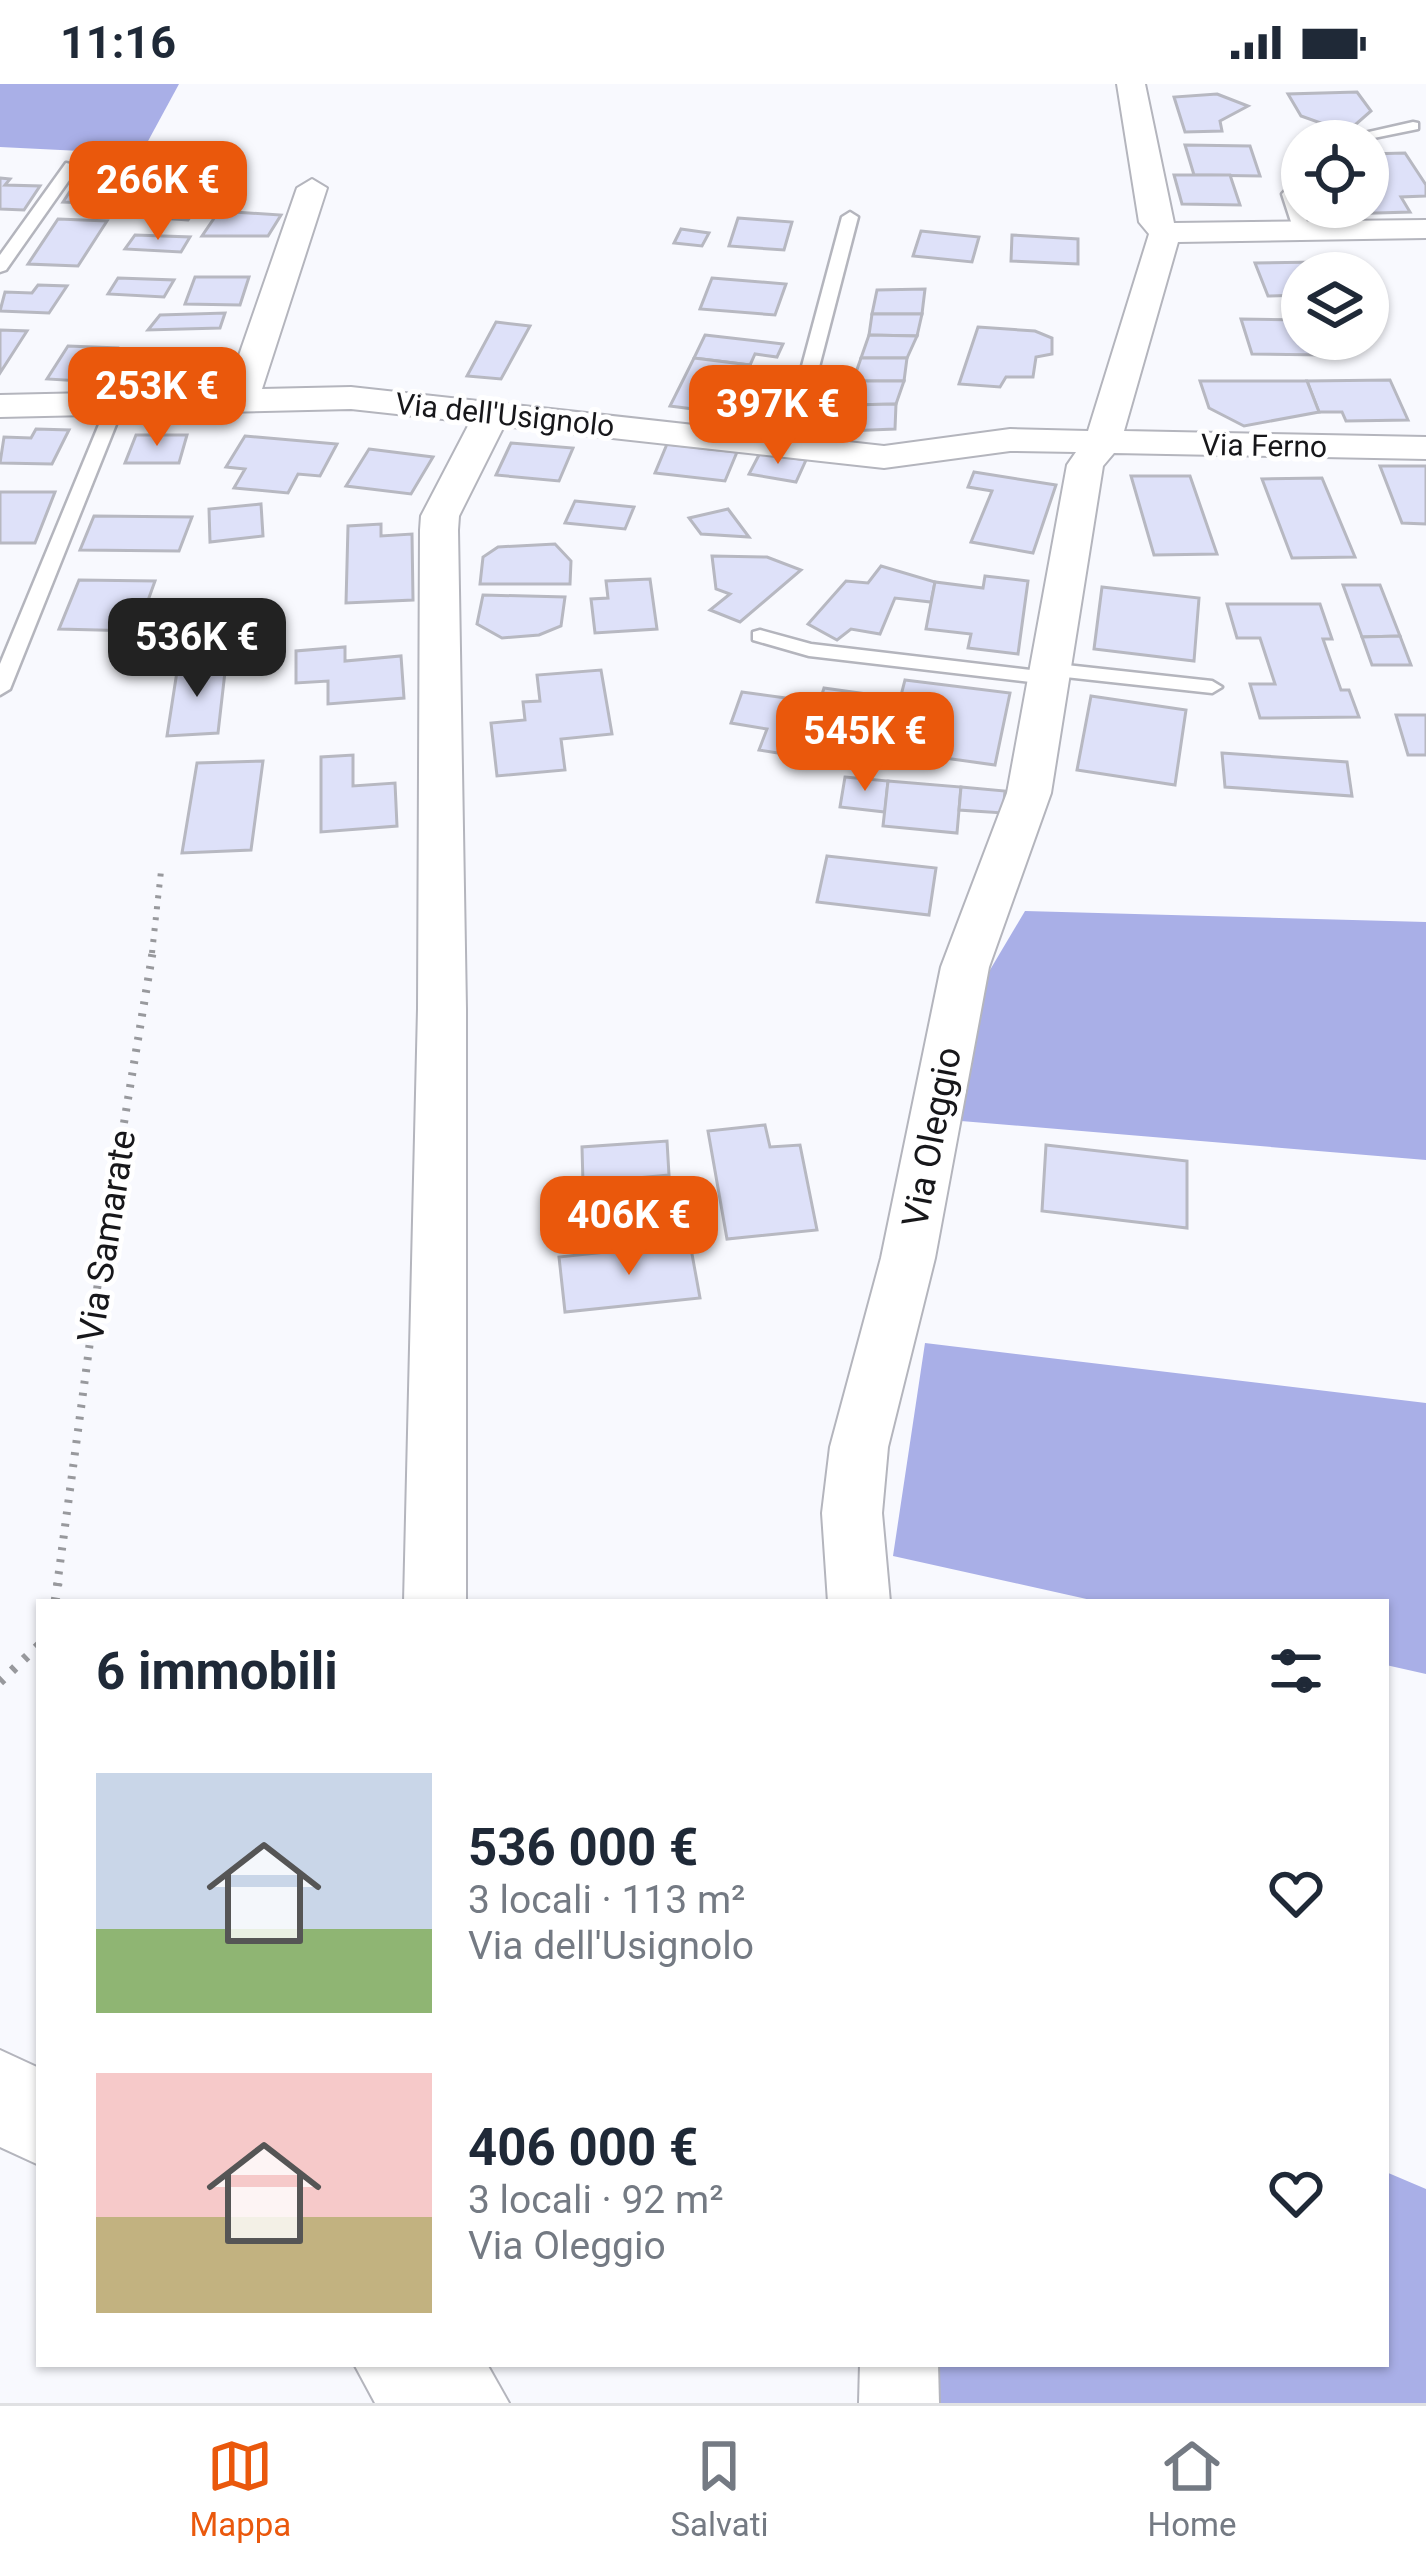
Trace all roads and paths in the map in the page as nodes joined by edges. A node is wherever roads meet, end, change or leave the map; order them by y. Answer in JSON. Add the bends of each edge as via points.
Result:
{"nodes":[{"id":1,"x":1131,"y":84,"type":"edge"},
{"id":2,"x":1413,"y":126,"type":"dead end"},
{"id":3,"x":1389,"y":131,"type":"edge"},
{"id":4,"x":71,"y":166,"type":"dead end"},
{"id":5,"x":312,"y":188,"type":"dead end"},
{"id":6,"x":850,"y":218,"type":"dead end"},
{"id":7,"x":1426,"y":229,"type":"edge"},
{"id":8,"x":1302,"y":230,"type":"joint"},
{"id":9,"x":1165,"y":232,"type":"junction"},
{"id":10,"x":0,"y":267,"type":"edge"},
{"id":11,"x":242,"y":398,"type":"junction"},
{"id":12,"x":116,"y":402,"type":"junction"},
{"id":13,"x":0,"y":406,"type":"edge"},
{"id":14,"x":492,"y":413,"type":"junction"},
{"id":15,"x":1102,"y":444,"type":"junction"},
{"id":16,"x":789,"y":448,"type":"junction"},
{"id":17,"x":1426,"y":448,"type":"edge"},
{"id":18,"x":760,"y":636,"type":"dead end"},
{"id":19,"x":1047,"y":674,"type":"junction"},
{"id":20,"x":1212,"y":687,"type":"dead end"},
{"id":21,"x":0,"y":689,"type":"edge"},
{"id":22,"x":160,"y":871,"type":"dead end"},
{"id":23,"x":56,"y":1599,"type":"edge"},
{"id":24,"x":435,"y":1599,"type":"edge"},
{"id":25,"x":859,"y":1599,"type":"edge"},
{"id":26,"x":36,"y":1648,"type":"edge"},
{"id":27,"x":0,"y":1682,"type":"edge"},
{"id":28,"x":0,"y":2094,"type":"edge"},
{"id":29,"x":36,"y":2118,"type":"edge"},
{"id":30,"x":406,"y":2367,"type":"edge"},
{"id":31,"x":899,"y":2367,"type":"edge"},
{"id":32,"x":460,"y":2403,"type":"edge"},
{"id":33,"x":899,"y":2403,"type":"edge"}],
"edges":[{"from":1,"to":9,"type":"street","via":[[1155,222]]},
{"from":2,"to":3,"type":"lane"},
{"from":4,"to":10,"type":"lane"},
{"from":5,"to":11,"type":"street"},
{"from":6,"to":16,"type":"lane"},
{"from":7,"to":8,"type":"street"},
{"from":8,"to":9,"type":"street"},
{"from":9,"to":15,"type":"street"},
{"from":11,"to":12,"type":"street","name":"Via dell'Usignolo"},
{"from":11,"to":14,"type":"street","name":"Via dell'Usignolo","via":[[351,398]]},
{"from":12,"to":13,"type":"street","name":"Via dell'Usignolo"},
{"from":12,"to":21,"type":"lane"},
{"from":14,"to":16,"type":"street","name":"Via dell'Usignolo"},
{"from":14,"to":24,"type":"street","via":[[439,530]]},
{"from":15,"to":16,"type":"street","name":"Via dell'Usignolo","via":[[1010,440],[884,458]]},
{"from":15,"to":17,"type":"street","name":"Via Ferno"},
{"from":15,"to":19,"type":"street","name":"Via Oleggio","via":[[1085,465]]},
{"from":18,"to":19,"type":"lane","via":[[809,650]]},
{"from":19,"to":20,"type":"lane"},
{"from":19,"to":25,"type":"street","name":"Via Oleggio","via":[[1029,793],[964,967],[904,1279],[859,1447],[852,1513]]},
{"from":22,"to":23,"type":"path","name":"Via Samarate"},
{"from":26,"to":27,"type":"path"},
{"from":28,"to":29,"type":"street"},
{"from":30,"to":32,"type":"street"},
{"from":31,"to":33,"type":"street"}]}
